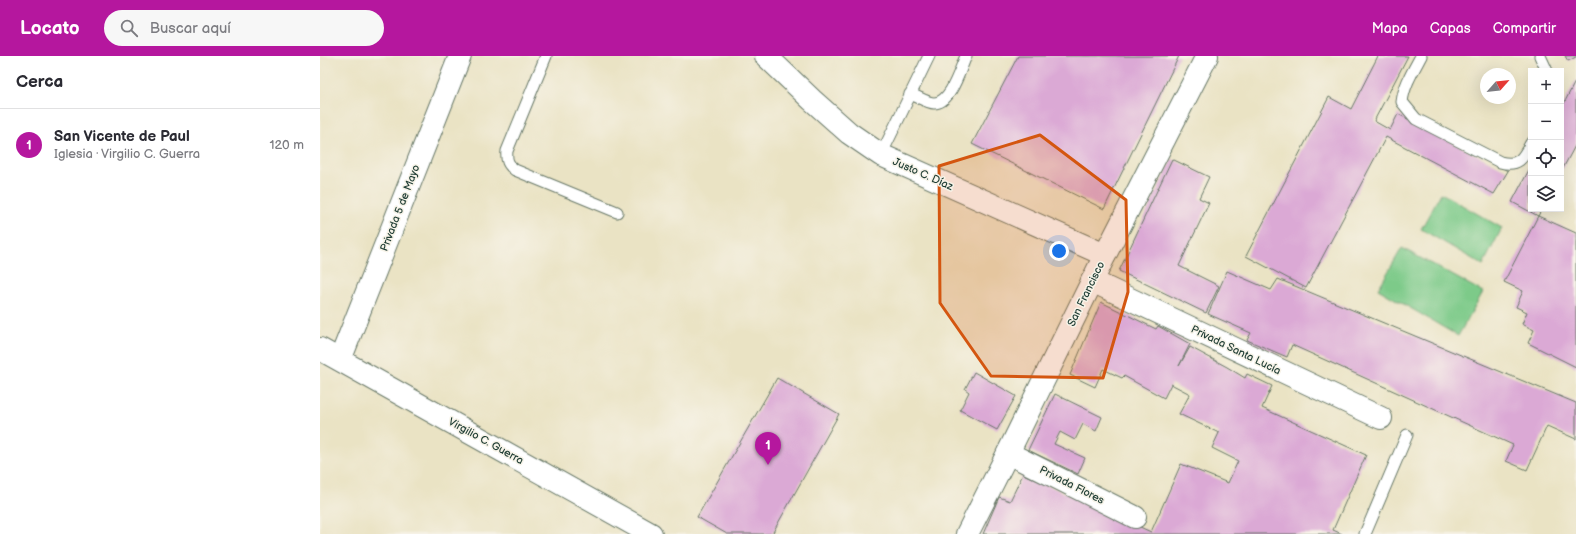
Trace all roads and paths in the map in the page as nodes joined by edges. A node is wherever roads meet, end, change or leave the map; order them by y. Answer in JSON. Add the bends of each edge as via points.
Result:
{"nodes":[{"id":1,"x":460,"y":56,"type":"edge"},
{"id":2,"x":546,"y":56,"type":"edge"},
{"id":3,"x":766,"y":56,"type":"edge"},
{"id":4,"x":929,"y":56,"type":"edge"},
{"id":5,"x":966,"y":56,"type":"edge"},
{"id":6,"x":1207,"y":56,"type":"edge"},
{"id":7,"x":1421,"y":56,"type":"edge"},
{"id":8,"x":1540,"y":56,"type":"edge"},
{"id":9,"x":1545,"y":68,"type":"edge"},
{"id":10,"x":910,"y":94,"type":"junction"},
{"id":11,"x":1528,"y":148,"type":"edge"},
{"id":12,"x":881,"y":155,"type":"junction"},
{"id":13,"x":617,"y":212,"type":"dead end"},
{"id":14,"x":1105,"y":255,"type":"junction"},
{"id":15,"x":1092,"y":280,"type":"junction"},
{"id":16,"x":320,"y":349,"type":"edge"},
{"id":17,"x":340,"y":360,"type":"junction"},
{"id":18,"x":1381,"y":418,"type":"dead end"},
{"id":19,"x":1407,"y":435,"type":"dead end"},
{"id":20,"x":1008,"y":453,"type":"junction"},
{"id":21,"x":1135,"y":517,"type":"dead end"},
{"id":22,"x":651,"y":534,"type":"edge"},
{"id":23,"x":967,"y":534,"type":"edge"},
{"id":24,"x":1365,"y":534,"type":"edge"}],
"edges":[{"from":1,"to":17,"type":"street","name":"Privada 5 de Mayo"},
{"from":2,"to":13,"type":"lane","via":[[507,151],[508,162],[515,170]]},
{"from":3,"to":12,"type":"street","name":"Justo C. Díaz","via":[[849,133]]},
{"from":4,"to":10,"type":"lane"},
{"from":5,"to":10,"type":"lane","via":[[948,95],[942,101],[933,103]]},
{"from":6,"to":14,"type":"street","name":"San Francisco"},
{"from":7,"to":11,"type":"lane","via":[[1406,82],[1402,102],[1416,119],[1500,162],[1514,164],[1521,159]]},
{"from":8,"to":9,"type":"lane"},
{"from":10,"to":12,"type":"lane"},
{"from":12,"to":14,"type":"street","name":"Justo C. Díaz"},
{"from":14,"to":15,"type":"street","name":"San Francisco"},
{"from":15,"to":18,"type":"street","name":"Privada Santa Lucía"},
{"from":15,"to":20,"type":"street","name":"San Francisco"},
{"from":16,"to":17,"type":"street","name":"Virgilio C. Guerra"},
{"from":17,"to":22,"type":"street","name":"Virgilio C. Guerra"},
{"from":19,"to":24,"type":"lane"},
{"from":20,"to":21,"type":"street","name":"Privada Flores"},
{"from":20,"to":23,"type":"street","name":"San Francisco"}]}
